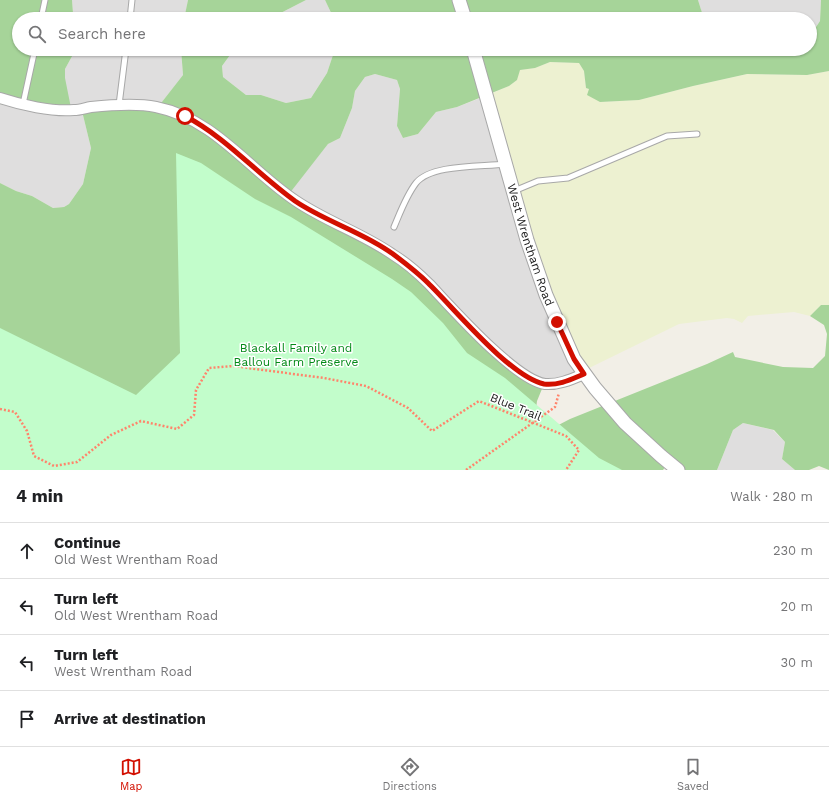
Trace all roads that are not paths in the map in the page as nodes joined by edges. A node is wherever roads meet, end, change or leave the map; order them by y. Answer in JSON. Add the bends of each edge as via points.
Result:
{"nodes":[{"id":1,"x":45,"y":0,"type":"edge"},
{"id":2,"x":132,"y":0,"type":"edge"},
{"id":3,"x":459,"y":0,"type":"edge"},
{"id":4,"x":42,"y":12,"type":"edge"},
{"id":5,"x":131,"y":12,"type":"edge"},
{"id":6,"x":463,"y":12,"type":"edge"},
{"id":7,"x":33,"y":56,"type":"edge"},
{"id":8,"x":125,"y":56,"type":"edge"},
{"id":9,"x":475,"y":56,"type":"edge"},
{"id":10,"x":0,"y":98,"type":"edge"},
{"id":11,"x":23,"y":104,"type":"junction"},
{"id":12,"x":119,"y":106,"type":"junction"},
{"id":13,"x":697,"y":134,"type":"dead end"},
{"id":14,"x":506,"y":164,"type":"junction"},
{"id":15,"x":514,"y":191,"type":"junction"},
{"id":16,"x":394,"y":227,"type":"dead end"},
{"id":17,"x":584,"y":374,"type":"junction"},
{"id":18,"x":678,"y":470,"type":"edge"}],
"edges":[{"from":1,"to":4,"type":"lane"},
{"from":2,"to":5,"type":"lane"},
{"from":3,"to":6,"type":"street"},
{"from":7,"to":11,"type":"lane"},
{"from":8,"to":12,"type":"lane"},
{"from":9,"to":14,"type":"street","name":"West Wrentham Road"},
{"from":10,"to":11,"type":"street"},
{"from":11,"to":12,"type":"street","via":[[74,110]]},
{"from":12,"to":17,"type":"street","via":[[170,111],[210,130],[296,201],[393,254],[428,283],[491,348],[527,376],[544,384],[561,383]]},
{"from":13,"to":15,"type":"lane","via":[[667,136],[568,178],[538,181]]},
{"from":14,"to":15,"type":"street","name":"West Wrentham Road"},
{"from":14,"to":16,"type":"lane","via":[[425,175],[416,183]]},
{"from":15,"to":17,"type":"street","name":"West Wrentham Road","via":[[546,295],[574,359]]},
{"from":17,"to":18,"type":"street","name":"West Wrentham Road","via":[[625,423]]}]}
